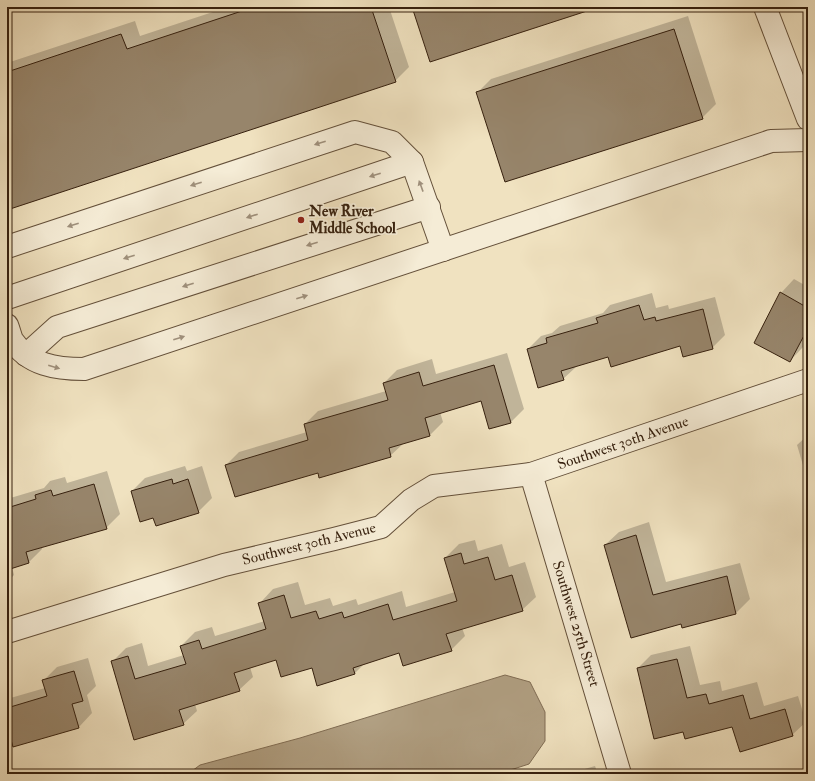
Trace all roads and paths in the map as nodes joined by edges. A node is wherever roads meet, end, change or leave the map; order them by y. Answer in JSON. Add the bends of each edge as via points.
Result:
{"nodes":[{"id":1,"x":765,"y":7,"type":"edge"},
{"id":2,"x":808,"y":119,"type":"edge"},
{"id":3,"x":808,"y":140,"type":"edge"},
{"id":4,"x":412,"y":162,"type":"junction"},
{"id":5,"x":429,"y":206,"type":"junction"},
{"id":6,"x":7,"y":247,"type":"edge"},
{"id":7,"x":443,"y":250,"type":"junction"},
{"id":8,"x":7,"y":298,"type":"edge"},
{"id":9,"x":7,"y":325,"type":"edge"},
{"id":10,"x":26,"y":355,"type":"junction"},
{"id":11,"x":808,"y":380,"type":"edge"},
{"id":12,"x":531,"y":474,"type":"junction"},
{"id":13,"x":7,"y":632,"type":"edge"},
{"id":14,"x":620,"y":774,"type":"edge"}],
"edges":[{"from":1,"to":2,"type":"street"},
{"from":3,"to":7,"type":"street","via":[[771,141]]},
{"from":5,"to":4,"type":"street","one_way":true},
{"from":4,"to":6,"type":"street","one_way":true,"via":[[392,142],[355,132]]},
{"from":4,"to":8,"type":"street","one_way":true},
{"from":5,"to":7,"type":"street"},
{"from":5,"to":10,"type":"street","one_way":true,"via":[[57,327]]},
{"from":10,"to":7,"type":"street","one_way":true,"via":[[40,363],[63,369],[84,369]]},
{"from":9,"to":10,"type":"street","via":[[12,339]]},
{"from":11,"to":12,"type":"street","name":"Southwest 30th Avenue"},
{"from":12,"to":13,"type":"street","name":"Southwest 30th Avenue","via":[[434,486],[411,500],[381,527],[224,565]]},
{"from":12,"to":14,"type":"street","name":"Southwest 25th Street"}]}
